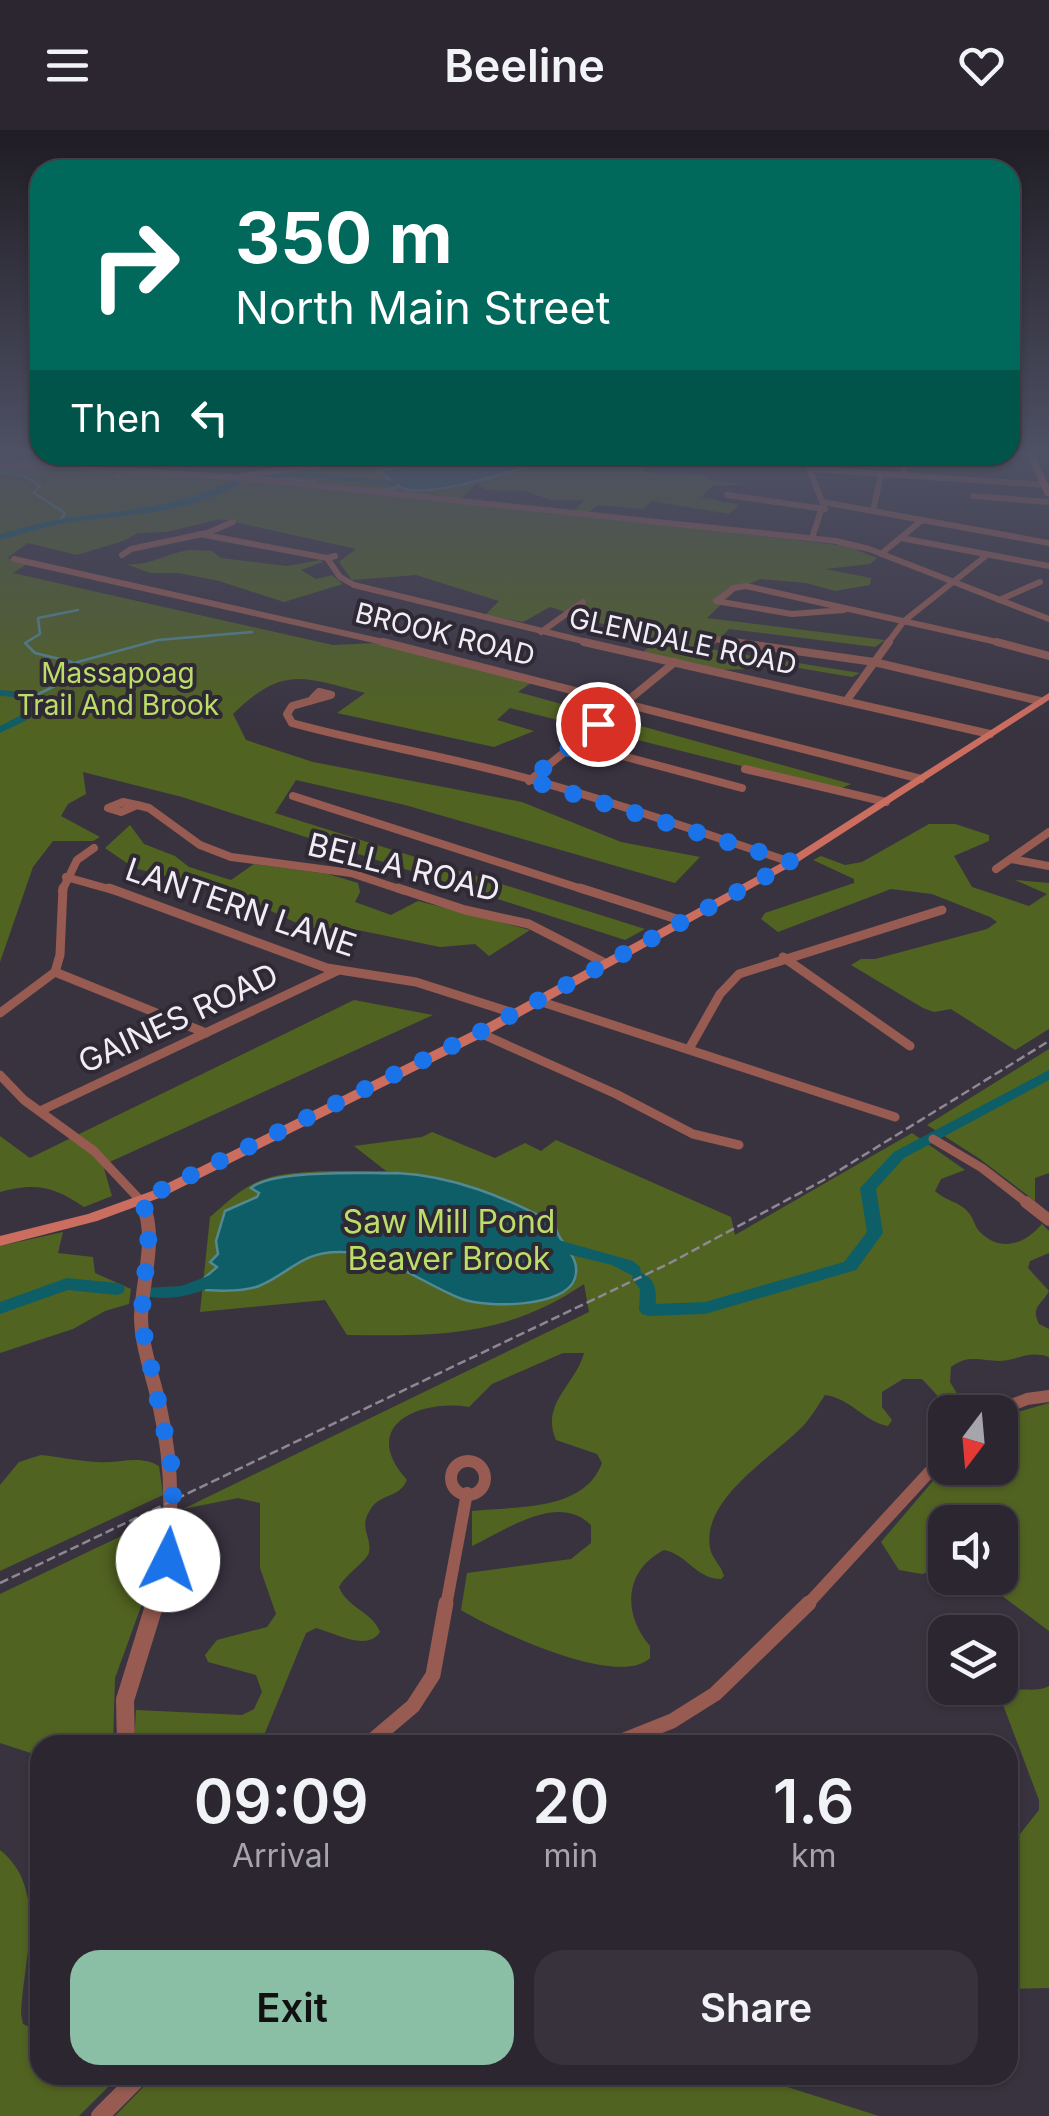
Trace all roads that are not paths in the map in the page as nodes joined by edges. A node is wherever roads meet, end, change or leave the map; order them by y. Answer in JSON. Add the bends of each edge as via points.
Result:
{"nodes":[{"id":1,"x":160,"y":543,"type":"edge"},
{"id":2,"x":240,"y":543,"type":"edge"},
{"id":3,"x":849,"y":543,"type":"edge"},
{"id":4,"x":895,"y":543,"type":"edge"},
{"id":5,"x":924,"y":543,"type":"edge"},
{"id":6,"x":881,"y":554,"type":"junction"},
{"id":7,"x":122,"y":555,"type":"dead end"},
{"id":8,"x":988,"y":556,"type":"junction"},
{"id":9,"x":14,"y":559,"type":"dead end"},
{"id":10,"x":1049,"y":566,"type":"edge"},
{"id":11,"x":1040,"y":582,"type":"dead end"},
{"id":12,"x":955,"y":583,"type":"junction"},
{"id":13,"x":998,"y":600,"type":"junction"},
{"id":14,"x":584,"y":607,"type":"dead end"},
{"id":15,"x":844,"y":610,"type":"junction"},
{"id":16,"x":1049,"y":619,"type":"edge"},
{"id":17,"x":904,"y":621,"type":"junction"},
{"id":18,"x":540,"y":632,"type":"junction"},
{"id":19,"x":714,"y":639,"type":"dead end"},
{"id":20,"x":1049,"y":656,"type":"edge"},
{"id":21,"x":675,"y":662,"type":"junction"},
{"id":22,"x":874,"y":662,"type":"junction"},
{"id":23,"x":312,"y":698,"type":"dead end"},
{"id":24,"x":847,"y":700,"type":"junction"},
{"id":25,"x":1044,"y":702,"type":"edge"},
{"id":26,"x":622,"y":705,"type":"junction"},
{"id":27,"x":990,"y":734,"type":"junction"},
{"id":28,"x":574,"y":743,"type":"junction"},
{"id":29,"x":745,"y":769,"type":"dead end"},
{"id":30,"x":921,"y":779,"type":"junction"},
{"id":31,"x":529,"y":780,"type":"junction"},
{"id":32,"x":742,"y":788,"type":"dead end"},
{"id":33,"x":293,"y":796,"type":"dead end"},
{"id":34,"x":886,"y":802,"type":"junction"},
{"id":35,"x":137,"y":805,"type":"dead end"},
{"id":36,"x":1049,"y":832,"type":"edge"},
{"id":37,"x":94,"y":848,"type":"dead end"},
{"id":38,"x":1011,"y":859,"type":"junction"},
{"id":39,"x":792,"y":862,"type":"junction"},
{"id":40,"x":1049,"y":866,"type":"edge"},
{"id":41,"x":996,"y":869,"type":"dead end"},
{"id":42,"x":66,"y":876,"type":"junction"},
{"id":43,"x":942,"y":910,"type":"dead end"},
{"id":44,"x":683,"y":921,"type":"junction"},
{"id":45,"x":783,"y":957,"type":"junction"},
{"id":46,"x":605,"y":963,"type":"junction"},
{"id":47,"x":338,"y":971,"type":"junction"},
{"id":48,"x":54,"y":972,"type":"junction"},
{"id":49,"x":539,"y":1001,"type":"junction"},
{"id":50,"x":0,"y":1013,"type":"edge"},
{"id":51,"x":516,"y":1014,"type":"junction"},
{"id":52,"x":480,"y":1032,"type":"junction"},
{"id":53,"x":206,"y":1033,"type":"junction"},
{"id":54,"x":910,"y":1046,"type":"dead end"},
{"id":55,"x":689,"y":1049,"type":"junction"},
{"id":56,"x":0,"y":1075,"type":"edge"},
{"id":57,"x":40,"y":1112,"type":"junction"},
{"id":58,"x":895,"y":1117,"type":"dead end"},
{"id":59,"x":933,"y":1140,"type":"dead end"},
{"id":60,"x":738,"y":1145,"type":"dead end"},
{"id":61,"x":141,"y":1200,"type":"junction"},
{"id":62,"x":1049,"y":1220,"type":"edge"},
{"id":63,"x":0,"y":1241,"type":"edge"},
{"id":64,"x":1049,"y":1396,"type":"edge"},
{"id":65,"x":1018,"y":1403,"type":"edge"},
{"id":66,"x":928,"y":1474,"type":"edge"},
{"id":67,"x":466,"y":1493,"type":"dead end"},
{"id":68,"x":126,"y":1735,"type":"edge"},
{"id":69,"x":380,"y":1735,"type":"edge"},
{"id":70,"x":638,"y":1735,"type":"edge"},
{"id":71,"x":131,"y":2085,"type":"edge"},
{"id":72,"x":100,"y":2116,"type":"edge"}],
"edges":[{"from":1,"to":7,"type":"street"},
{"from":2,"to":18,"type":"street","name":"GLENDALE ROAD","via":[[331,557],[350,584]]},
{"from":3,"to":6,"type":"street"},
{"from":4,"to":6,"type":"street"},
{"from":5,"to":8,"type":"street"},
{"from":6,"to":12,"type":"street"},
{"from":8,"to":10,"type":"street"},
{"from":8,"to":12,"type":"street"},
{"from":9,"to":26,"type":"street","name":"BROOK ROAD","via":[[325,627]]},
{"from":11,"to":13,"type":"street"},
{"from":12,"to":13,"type":"street"},
{"from":12,"to":17,"type":"street"},
{"from":13,"to":16,"type":"street"},
{"from":14,"to":18,"type":"street"},
{"from":15,"to":15,"type":"street","via":[[792,614],[716,601],[744,586]]},
{"from":15,"to":17,"type":"street"},
{"from":17,"to":20,"type":"street"},
{"from":17,"to":22,"type":"street"},
{"from":18,"to":21,"type":"street","name":"GLENDALE ROAD"},
{"from":19,"to":22,"type":"street"},
{"from":21,"to":24,"type":"street","name":"GLENDALE ROAD"},
{"from":21,"to":26,"type":"street"},
{"from":22,"to":24,"type":"street"},
{"from":22,"to":25,"type":"street"},
{"from":23,"to":31,"type":"street","via":[[289,708],[292,723]]},
{"from":24,"to":27,"type":"street","name":"GLENDALE ROAD"},
{"from":25,"to":27,"type":"main road"},
{"from":26,"to":28,"type":"street"},
{"from":26,"to":30,"type":"street","name":"BROOK ROAD"},
{"from":27,"to":30,"type":"main road"},
{"from":28,"to":31,"type":"street"},
{"from":28,"to":32,"type":"street"},
{"from":29,"to":34,"type":"street"},
{"from":30,"to":34,"type":"main road"},
{"from":31,"to":39,"type":"street"},
{"from":33,"to":44,"type":"street"},
{"from":34,"to":39,"type":"main road"},
{"from":35,"to":46,"type":"street","name":"BELLA ROAD","via":[[220,854],[351,874],[516,920]]},
{"from":36,"to":38,"type":"street"},
{"from":37,"to":42,"type":"street"},
{"from":38,"to":40,"type":"street"},
{"from":38,"to":41,"type":"street"},
{"from":39,"to":44,"type":"main road"},
{"from":42,"to":47,"type":"street","name":"LANTERN LANE"},
{"from":42,"to":48,"type":"street"},
{"from":43,"to":45,"type":"street"},
{"from":44,"to":46,"type":"main road"},
{"from":45,"to":54,"type":"street"},
{"from":45,"to":55,"type":"street","via":[[732,979]]},
{"from":46,"to":49,"type":"main road"},
{"from":47,"to":51,"type":"street","name":"LANTERN LANE","via":[[416,982]]},
{"from":47,"to":53,"type":"street","name":"GAINES ROAD"},
{"from":48,"to":50,"type":"street"},
{"from":48,"to":53,"type":"street"},
{"from":49,"to":51,"type":"main road"},
{"from":49,"to":55,"type":"street"},
{"from":51,"to":52,"type":"main road"},
{"from":52,"to":60,"type":"street","via":[[708,1140]]},
{"from":52,"to":61,"type":"main road"},
{"from":53,"to":57,"type":"street","name":"GAINES ROAD"},
{"from":55,"to":58,"type":"street"},
{"from":56,"to":57,"type":"street"},
{"from":57,"to":61,"type":"street","via":[[94,1151]]},
{"from":59,"to":62,"type":"street"},
{"from":61,"to":63,"type":"main road"},
{"from":61,"to":68,"type":"street","via":[[150,1221],[141,1320],[173,1496],[168,1560],[125,1700]]},
{"from":64,"to":65,"type":"street"},
{"from":66,"to":70,"type":"street","via":[[775,1640],[716,1694]]},
{"from":67,"to":69,"type":"street","via":[[433,1675],[413,1706]]},
{"from":71,"to":72,"type":"street"}]}
